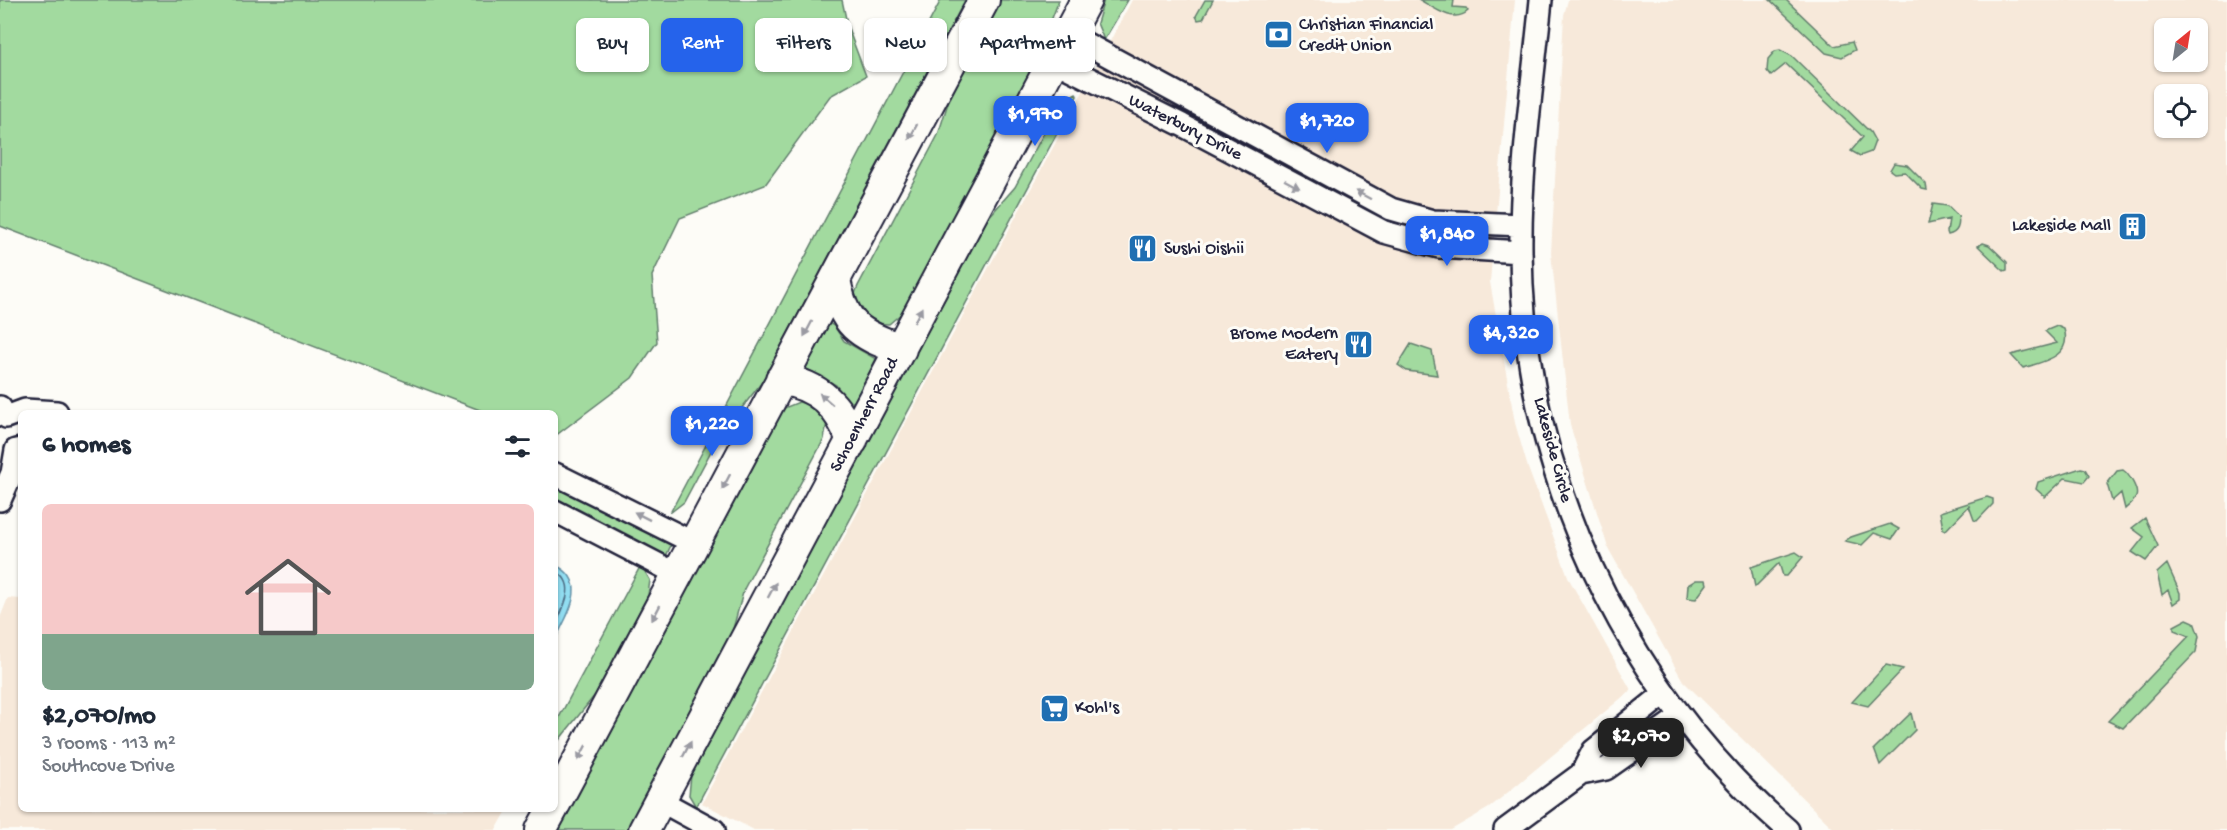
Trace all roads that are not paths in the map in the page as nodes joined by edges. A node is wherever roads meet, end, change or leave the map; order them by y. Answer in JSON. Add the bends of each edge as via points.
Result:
{"nodes":[{"id":1,"x":984,"y":0,"type":"edge"},
{"id":2,"x":1086,"y":0,"type":"edge"},
{"id":3,"x":1541,"y":0,"type":"edge"},
{"id":4,"x":1076,"y":18,"type":"edge"},
{"id":5,"x":1095,"y":49,"type":"edge"},
{"id":6,"x":1048,"y":72,"type":"edge"},
{"id":7,"x":1076,"y":72,"type":"edge"},
{"id":8,"x":1521,"y":225,"type":"junction"},
{"id":9,"x":1521,"y":252,"type":"junction"},
{"id":10,"x":834,"y":279,"type":"junction"},
{"id":11,"x":901,"y":349,"type":"junction"},
{"id":12,"x":781,"y":379,"type":"junction"},
{"id":13,"x":18,"y":411,"type":"edge"},
{"id":14,"x":3,"y":412,"type":"edge"},
{"id":15,"x":852,"y":441,"type":"junction"},
{"id":16,"x":18,"y":449,"type":"edge"},
{"id":17,"x":558,"y":475,"type":"edge"},
{"id":18,"x":0,"y":500,"type":"edge"},
{"id":19,"x":558,"y":513,"type":"edge"},
{"id":20,"x":694,"y":543,"type":"junction"},
{"id":21,"x":677,"y":574,"type":"junction"},
{"id":22,"x":1664,"y":694,"type":"junction"},
{"id":23,"x":1681,"y":716,"type":"junction"},
{"id":24,"x":1581,"y":774,"type":"junction"},
{"id":25,"x":558,"y":798,"type":"edge"},
{"id":26,"x":659,"y":800,"type":"junction"},
{"id":27,"x":551,"y":812,"type":"edge"},
{"id":28,"x":646,"y":829,"type":"edge"},
{"id":29,"x":541,"y":830,"type":"edge"},
{"id":30,"x":714,"y":830,"type":"edge"},
{"id":31,"x":1505,"y":830,"type":"edge"},
{"id":32,"x":1788,"y":830,"type":"edge"}],
"edges":[{"from":1,"to":10,"type":"main road","one_way":true},
{"from":2,"to":4,"type":"main road","name":"Schoenherr Road"},
{"from":3,"to":8,"type":"street","name":"Lakeside Circle"},
{"from":8,"to":5,"type":"street","name":"Waterbury Drive","one_way":true,"via":[[1433,221],[1391,209]]},
{"from":11,"to":6,"type":"main road","name":"Schoenherr Road","one_way":true},
{"from":7,"to":9,"type":"street","name":"Waterbury Drive","one_way":true,"via":[[1384,232],[1439,247]]},
{"from":8,"to":9,"type":"street","name":"Lakeside Circle"},
{"from":9,"to":22,"type":"street","name":"Lakeside Circle","via":[[1532,370],[1569,514],[1606,597]]},
{"from":10,"to":11,"type":"main road","via":[[838,300],[850,323]]},
{"from":10,"to":12,"type":"main road","one_way":true},
{"from":11,"to":15,"type":"main road","name":"Schoenherr Road"},
{"from":15,"to":12,"type":"main road","one_way":true,"via":[[830,399],[802,384]]},
{"from":12,"to":20,"type":"main road","one_way":true},
{"from":13,"to":14,"type":"street"},
{"from":26,"to":15,"type":"main road","name":"Schoenherr Road","one_way":true},
{"from":16,"to":18,"type":"street"},
{"from":20,"to":17,"type":"street","one_way":true},
{"from":19,"to":21,"type":"street"},
{"from":20,"to":21,"type":"main road"},
{"from":21,"to":25,"type":"main road","one_way":true},
{"from":22,"to":23,"type":"street","name":"Lakeside Circle"},
{"from":22,"to":24,"type":"street","via":[[1593,751]]},
{"from":23,"to":24,"type":"street","via":[[1606,769]]},
{"from":23,"to":32,"type":"street","name":"Lakeside Circle","via":[[1735,779]]},
{"from":24,"to":31,"type":"street"},
{"from":26,"to":28,"type":"main road","name":"Schoenherr Road"},
{"from":26,"to":30,"type":"street"},
{"from":27,"to":29,"type":"main road"}]}
